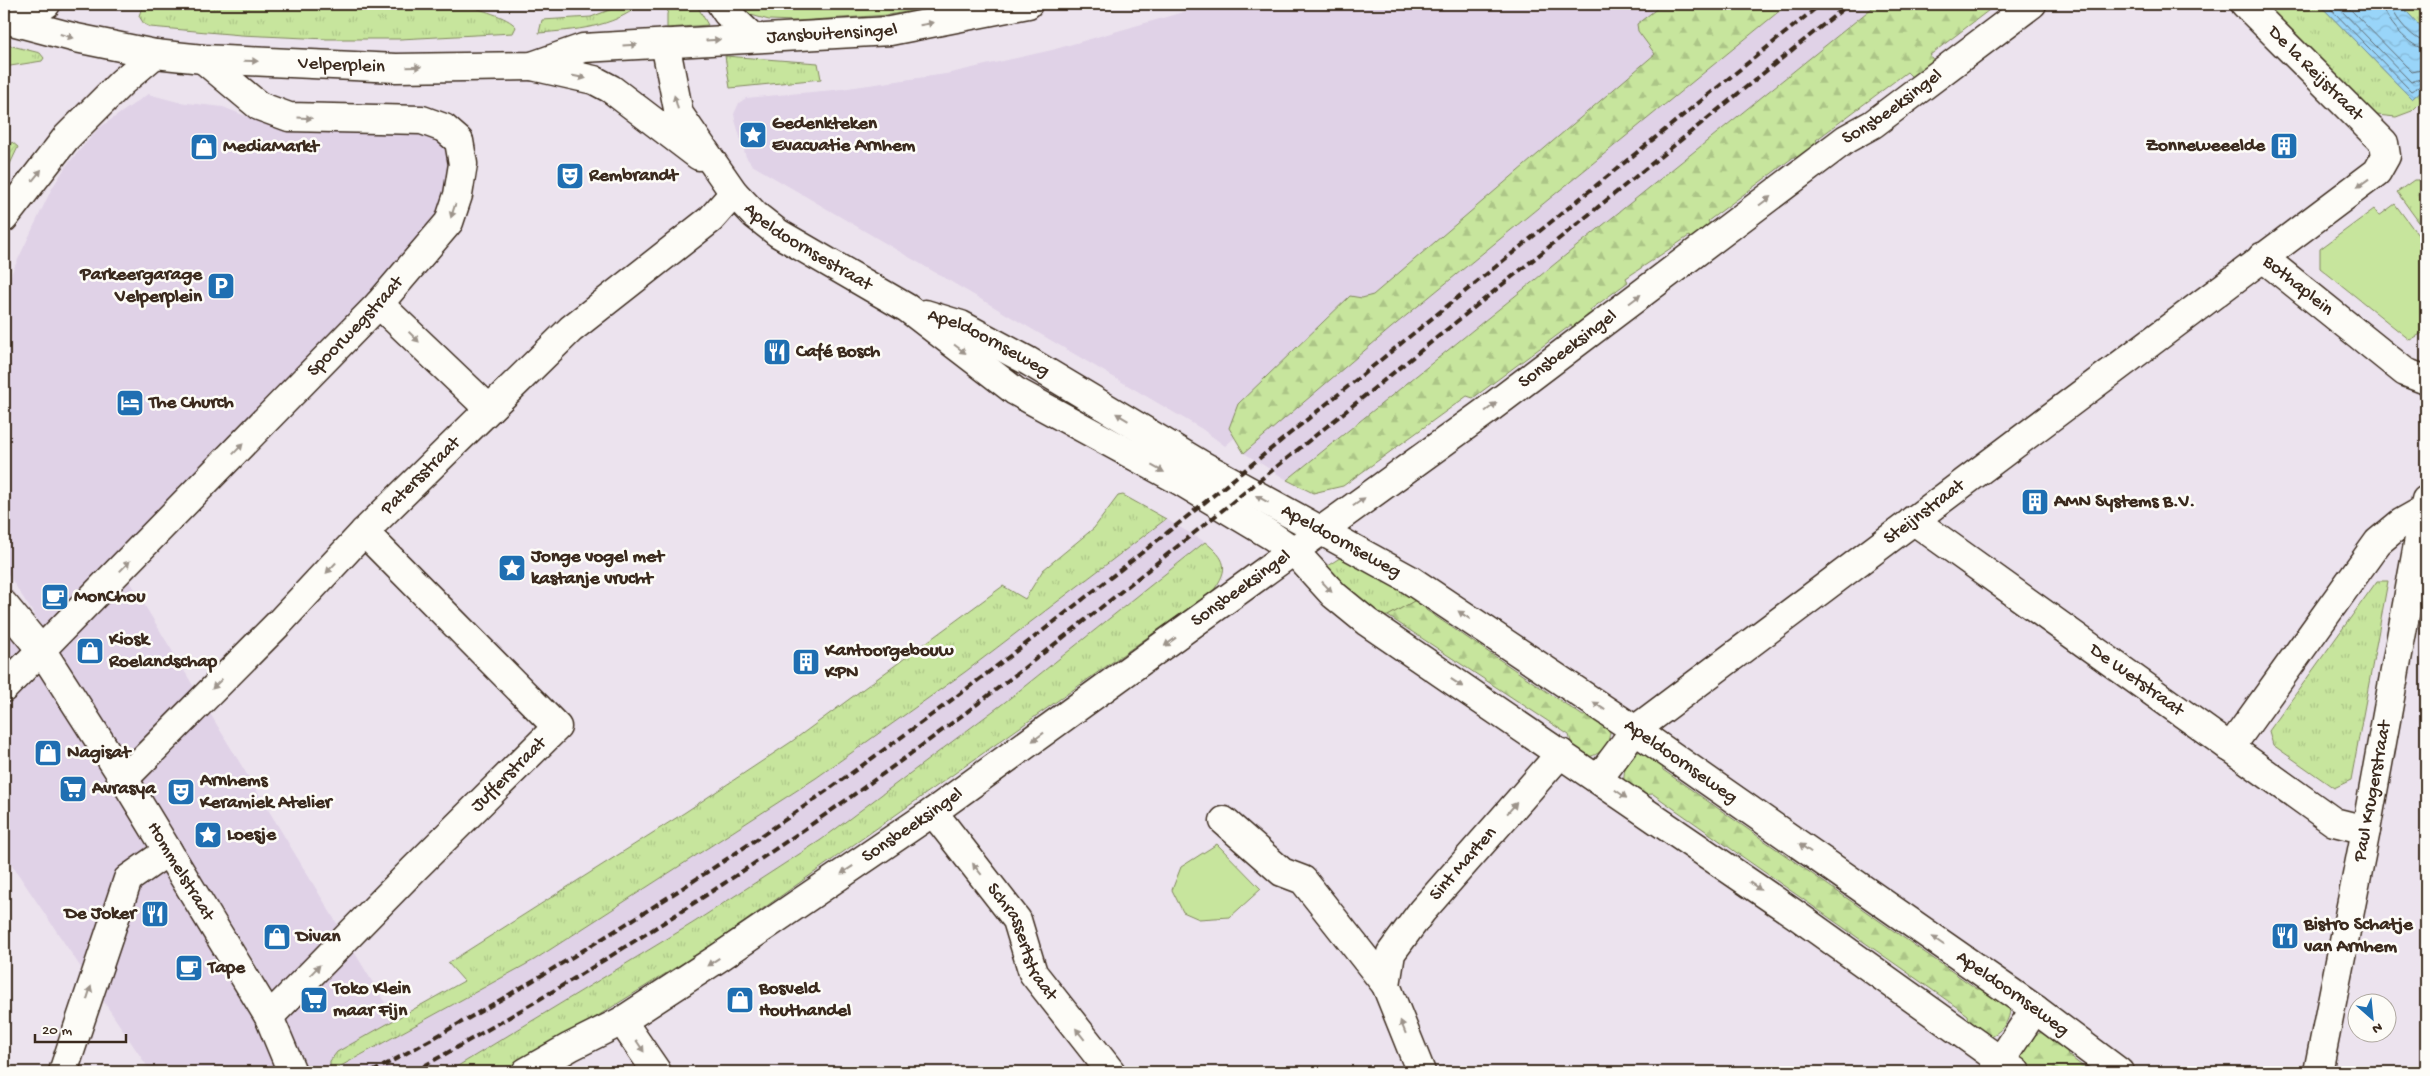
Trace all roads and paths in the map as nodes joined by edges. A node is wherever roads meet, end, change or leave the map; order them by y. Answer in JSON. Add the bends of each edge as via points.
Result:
{"nodes":[{"id":1,"x":46,"y":4,"type":"edge"},
{"id":2,"x":721,"y":4,"type":"edge"},
{"id":3,"x":1028,"y":4,"type":"edge"},
{"id":4,"x":2032,"y":4,"type":"edge"},
{"id":5,"x":2245,"y":4,"type":"edge"},
{"id":6,"x":12,"y":20,"type":"edge"},
{"id":7,"x":752,"y":37,"type":"junction"},
{"id":8,"x":665,"y":43,"type":"junction"},
{"id":9,"x":155,"y":54,"type":"junction"},
{"id":10,"x":203,"y":59,"type":"junction"},
{"id":11,"x":532,"y":66,"type":"junction"},
{"id":12,"x":2384,"y":143,"type":"joint"},
{"id":13,"x":727,"y":183,"type":"junction"},
{"id":14,"x":4,"y":218,"type":"edge"},
{"id":15,"x":2262,"y":258,"type":"junction"},
{"id":16,"x":379,"y":304,"type":"junction"},
{"id":17,"x":907,"y":308,"type":"junction"},
{"id":18,"x":2426,"y":380,"type":"edge"},
{"id":19,"x":489,"y":409,"type":"junction"},
{"id":20,"x":2425,"y":505,"type":"edge"},
{"id":21,"x":1913,"y":520,"type":"junction"},
{"id":22,"x":1320,"y":531,"type":"junction"},
{"id":23,"x":364,"y":532,"type":"junction"},
{"id":24,"x":1294,"y":551,"type":"junction"},
{"id":25,"x":4,"y":605,"type":"edge"},
{"id":26,"x":42,"y":651,"type":"junction"},
{"id":27,"x":4,"y":688,"type":"edge"},
{"id":28,"x":1635,"y":730,"type":"junction"},
{"id":29,"x":2230,"y":748,"type":"junction"},
{"id":30,"x":1561,"y":753,"type":"junction"},
{"id":31,"x":1599,"y":778,"type":"junction"},
{"id":32,"x":124,"y":779,"type":"junction"},
{"id":33,"x":933,"y":812,"type":"junction"},
{"id":34,"x":1224,"y":821,"type":"dead end"},
{"id":35,"x":2366,"y":830,"type":"junction"},
{"id":36,"x":168,"y":851,"type":"junction"},
{"id":37,"x":1386,"y":985,"type":"junction"},
{"id":38,"x":2035,"y":1010,"type":"junction"},
{"id":39,"x":268,"y":1018,"type":"junction"},
{"id":40,"x":622,"y":1020,"type":"junction"},
{"id":41,"x":2002,"y":1068,"type":"edge"},
{"id":42,"x":63,"y":1072,"type":"edge"},
{"id":43,"x":292,"y":1072,"type":"edge"},
{"id":44,"x":526,"y":1072,"type":"edge"},
{"id":45,"x":657,"y":1072,"type":"edge"},
{"id":46,"x":1110,"y":1072,"type":"edge"},
{"id":47,"x":1422,"y":1072,"type":"edge"},
{"id":48,"x":2119,"y":1072,"type":"edge"},
{"id":49,"x":2318,"y":1072,"type":"edge"}],
"edges":[{"from":1,"to":6,"type":"street","name":"Velperplein"},
{"from":2,"to":7,"type":"street"},
{"from":7,"to":3,"type":"street","name":"Jansbuitensingel","one_way":true,"via":[[890,31]]},
{"from":22,"to":4,"type":"street","name":"Sonsbeeksingel","one_way":true,"via":[[1485,412],[1846,139],[1872,124]]},
{"from":5,"to":12,"type":"street","name":"De la Reijstraat"},
{"from":6,"to":9,"type":"street","name":"Velperplein","one_way":true,"via":[[76,38]]},
{"from":8,"to":7,"type":"street","name":"Jansbuitensingel","one_way":true},
{"from":11,"to":8,"type":"street","name":"Velperplein","one_way":true,"via":[[583,48]]},
{"from":13,"to":8,"type":"street","name":"Apeldoornsestraat","one_way":true,"via":[[679,114]]},
{"from":9,"to":10,"type":"street","name":"Velperplein"},
{"from":14,"to":9,"type":"street","one_way":true,"via":[[66,138]]},
{"from":10,"to":11,"type":"street","name":"Velperplein","one_way":true,"via":[[396,68]]},
{"from":10,"to":16,"type":"street","name":"Spoorwegstraat","one_way":true,"via":[[259,106],[289,117],[422,120],[444,128],[458,141],[463,164],[449,222]]},
{"from":11,"to":13,"type":"street","name":"Apeldoornsestraat","one_way":true,"via":[[594,80],[611,88]]},
{"from":12,"to":15,"type":"street","name":"Bothaplein","one_way":true,"via":[[2386,156],[2374,176]]},
{"from":13,"to":17,"type":"street","name":"Apeldoornsestraat","via":[[755,215],[778,234]]},
{"from":13,"to":19,"type":"street","name":"Patersstraat","via":[[711,219],[571,329]]},
{"from":15,"to":18,"type":"street","name":"Bothaplein","via":[[2405,372]]},
{"from":15,"to":21,"type":"street","name":"Steijnstraat"},
{"from":16,"to":19,"type":"street","one_way":true},
{"from":26,"to":16,"type":"street","name":"Spoorwegstraat","one_way":true},
{"from":22,"to":17,"type":"street","name":"Apeldoornseweg","one_way":true,"via":[[969,329]]},
{"from":17,"to":24,"type":"street","name":"Apeldoornseweg","one_way":true,"via":[[1015,390],[1182,482]]},
{"from":19,"to":23,"type":"street","name":"Patersstraat"},
{"from":20,"to":29,"type":"street","name":"Paul Krugerstraat","via":[[2378,542]]},
{"from":20,"to":35,"type":"street","name":"Paul Krugerstraat"},
{"from":21,"to":28,"type":"street","name":"Steijnstraat"},
{"from":21,"to":29,"type":"street","name":"De Wetstraat"},
{"from":22,"to":24,"type":"street","name":"Sonsbeeksingel"},
{"from":28,"to":22,"type":"street","name":"Apeldoornseweg","one_way":true,"via":[[1409,578]]},
{"from":23,"to":32,"type":"street","name":"Patersstraat","one_way":true},
{"from":39,"to":23,"type":"street","name":"Jufferstraat","one_way":true,"via":[[557,728]]},
{"from":24,"to":30,"type":"street","name":"Apeldoornseweg","one_way":true,"via":[[1334,595],[1367,622]]},
{"from":24,"to":33,"type":"street","name":"Sonsbeeksingel","one_way":true},
{"from":25,"to":26,"type":"street","name":"Hommelstraat"},
{"from":26,"to":27,"type":"street","name":"Spoorwegstraat"},
{"from":26,"to":32,"type":"street","name":"Hommelstraat"},
{"from":28,"to":31,"type":"street","name":"Steijnstraat"},
{"from":38,"to":28,"type":"street","name":"Apeldoornseweg","one_way":true},
{"from":29,"to":35,"type":"street","name":"De Wetstraat","via":[[2334,822]]},
{"from":30,"to":31,"type":"street","name":"Apeldoornseweg"},
{"from":37,"to":30,"type":"street","name":"Sint Marten","one_way":true,"via":[[1391,953],[1422,911]]},
{"from":31,"to":41,"type":"street","name":"Apeldoornseweg","one_way":true,"via":[[1807,923]]},
{"from":32,"to":36,"type":"street","name":"Hommelstraat"},
{"from":33,"to":40,"type":"street","name":"Sonsbeeksingel","one_way":true},
{"from":46,"to":33,"type":"street","name":"Schrassertstraat","one_way":true,"via":[[1033,973],[1017,920]]},
{"from":34,"to":37,"type":"street","via":[[1282,872],[1303,880]]},
{"from":35,"to":49,"type":"street","name":"Paul Krugerstraat"},
{"from":36,"to":39,"type":"street","name":"Hommelstraat"},
{"from":42,"to":36,"type":"street","one_way":true,"via":[[128,879]]},
{"from":47,"to":37,"type":"street","one_way":true},
{"from":38,"to":41,"type":"street"},
{"from":38,"to":48,"type":"street","name":"Apeldoornseweg"},
{"from":39,"to":43,"type":"street","name":"Hommelstraat"},
{"from":40,"to":44,"type":"street","name":"Sonsbeeksingel"},
{"from":40,"to":45,"type":"street","one_way":true}]}
